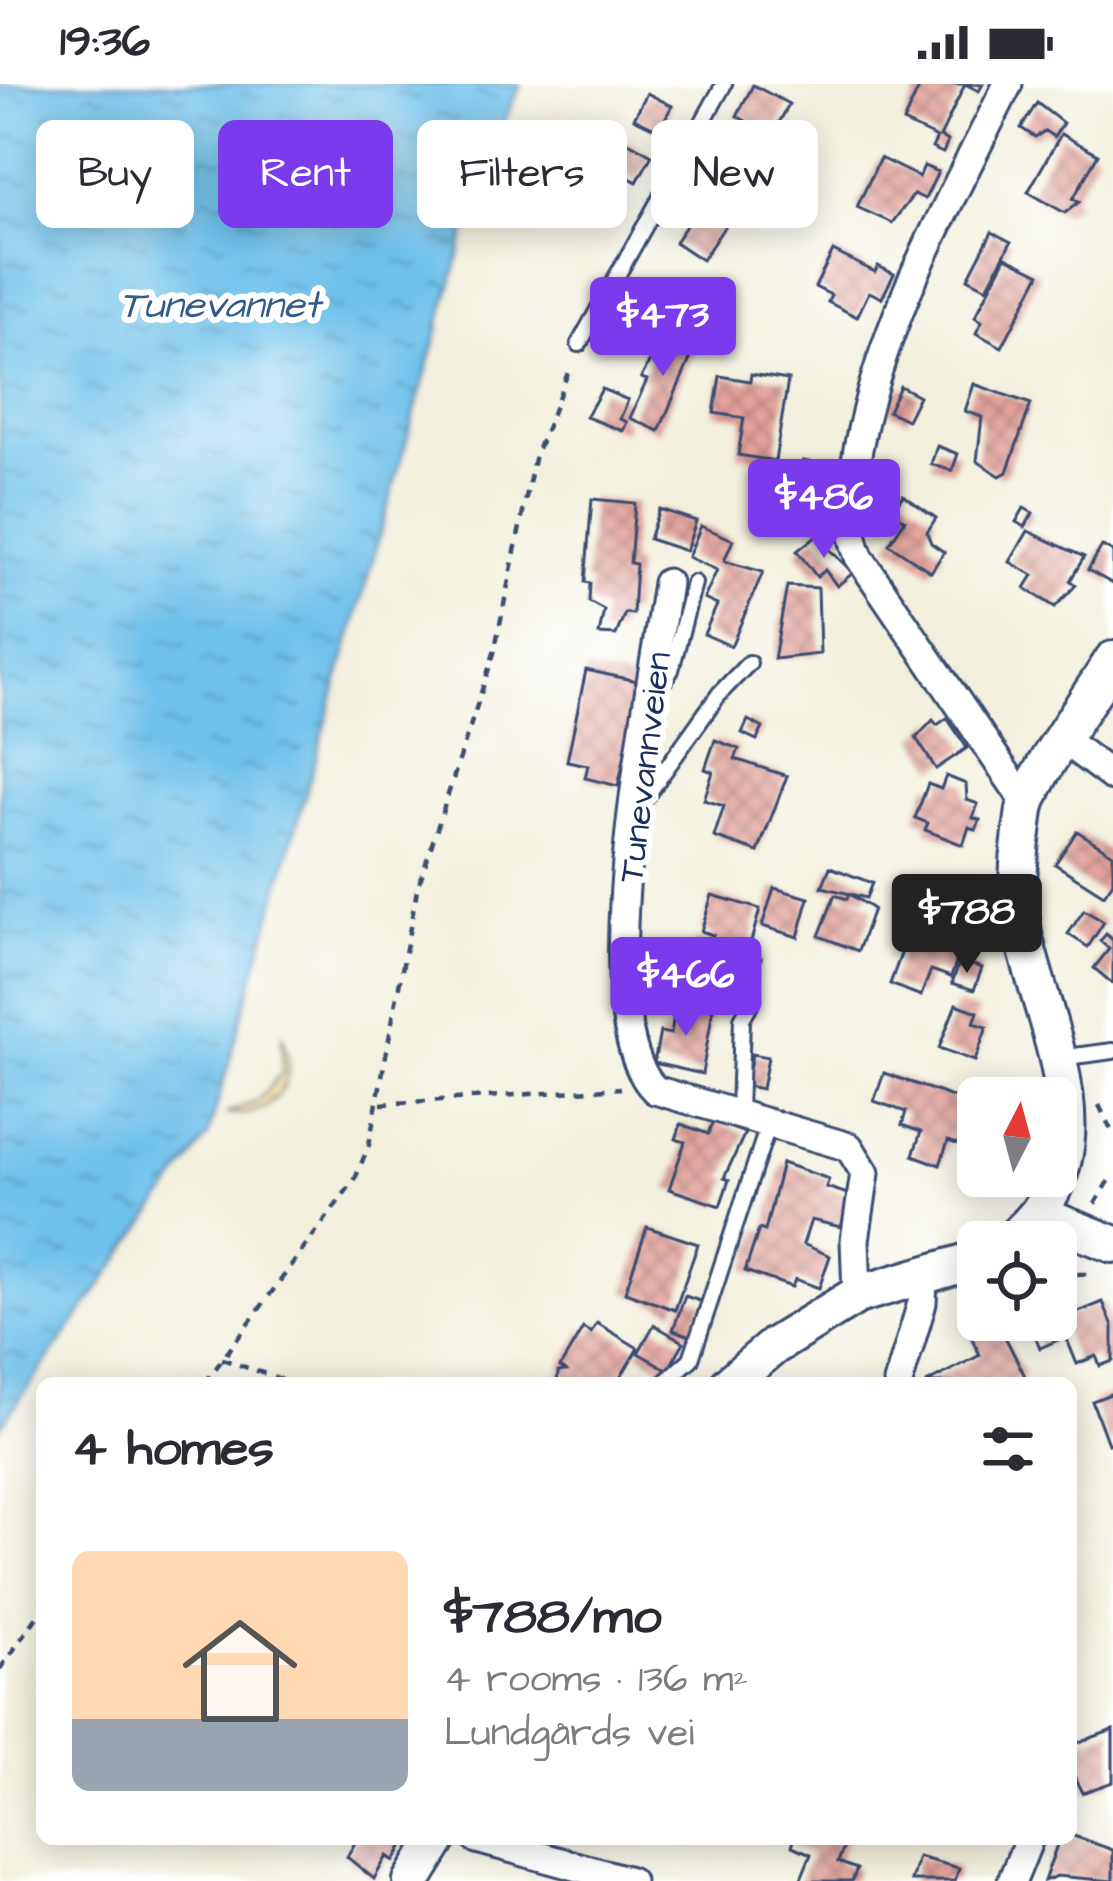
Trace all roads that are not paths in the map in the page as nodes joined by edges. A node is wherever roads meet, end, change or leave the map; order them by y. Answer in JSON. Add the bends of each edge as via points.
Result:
{"nodes":[{"id":1,"x":724,"y":84,"type":"edge"},
{"id":2,"x":1008,"y":84,"type":"edge"},
{"id":3,"x":579,"y":344,"type":"road end"},
{"id":4,"x":680,"y":583,"type":"dead end"},
{"id":5,"x":1113,"y":660,"type":"edge"},
{"id":6,"x":749,"y":663,"type":"dead end"},
{"id":7,"x":1065,"y":741,"type":"junction"},
{"id":8,"x":1113,"y":777,"type":"edge"},
{"id":9,"x":1026,"y":803,"type":"junction"},
{"id":10,"x":630,"y":819,"type":"junction"},
{"id":11,"x":753,"y":1000,"type":"dead end"},
{"id":12,"x":1113,"y":1051,"type":"edge"},
{"id":13,"x":1069,"y":1056,"type":"junction"},
{"id":14,"x":739,"y":1112,"type":"junction"},
{"id":15,"x":770,"y":1120,"type":"junction"},
{"id":16,"x":1040,"y":1215,"type":"junction"},
{"id":17,"x":1033,"y":1221,"type":"edge"},
{"id":18,"x":1113,"y":1244,"type":"edge"},
{"id":19,"x":957,"y":1266,"type":"edge"},
{"id":20,"x":922,"y":1279,"type":"junction"},
{"id":21,"x":856,"y":1295,"type":"junction"},
{"id":22,"x":671,"y":1377,"type":"edge"},
{"id":23,"x":737,"y":1377,"type":"edge"},
{"id":24,"x":900,"y":1377,"type":"edge"},
{"id":25,"x":433,"y":1845,"type":"edge"},
{"id":26,"x":499,"y":1845,"type":"edge"},
{"id":27,"x":1027,"y":1845,"type":"edge"},
{"id":28,"x":412,"y":1881,"type":"edge"},
{"id":29,"x":631,"y":1881,"type":"edge"},
{"id":30,"x":1012,"y":1881,"type":"edge"}],
"edges":[{"from":1,"to":3,"type":"lane"},
{"from":2,"to":9,"type":"street","via":[[884,343],[849,527],[859,557]]},
{"from":4,"to":10,"type":"street","name":"Tunevannveien"},
{"from":5,"to":7,"type":"street"},
{"from":6,"to":10,"type":"lane"},
{"from":7,"to":8,"type":"street"},
{"from":7,"to":9,"type":"street"},
{"from":9,"to":13,"type":"street","via":[[1018,902]]},
{"from":10,"to":14,"type":"street","name":"Tunevannveien","via":[[630,1040],[645,1080],[669,1095]]},
{"from":11,"to":14,"type":"lane","via":[[742,1018]]},
{"from":12,"to":13,"type":"lane"},
{"from":13,"to":16,"type":"street","via":[[1063,1173]]},
{"from":14,"to":15,"type":"street"},
{"from":15,"to":21,"type":"street","via":[[838,1140],[860,1160],[866,1173]]},
{"from":15,"to":22,"type":"lane","via":[[691,1359]]},
{"from":16,"to":17,"type":"street"},
{"from":16,"to":18,"type":"street"},
{"from":19,"to":20,"type":"street"},
{"from":20,"to":21,"type":"street"},
{"from":20,"to":24,"type":"street"},
{"from":21,"to":23,"type":"street"},
{"from":25,"to":28,"type":"street"},
{"from":26,"to":29,"type":"street"},
{"from":27,"to":30,"type":"street"}]}
